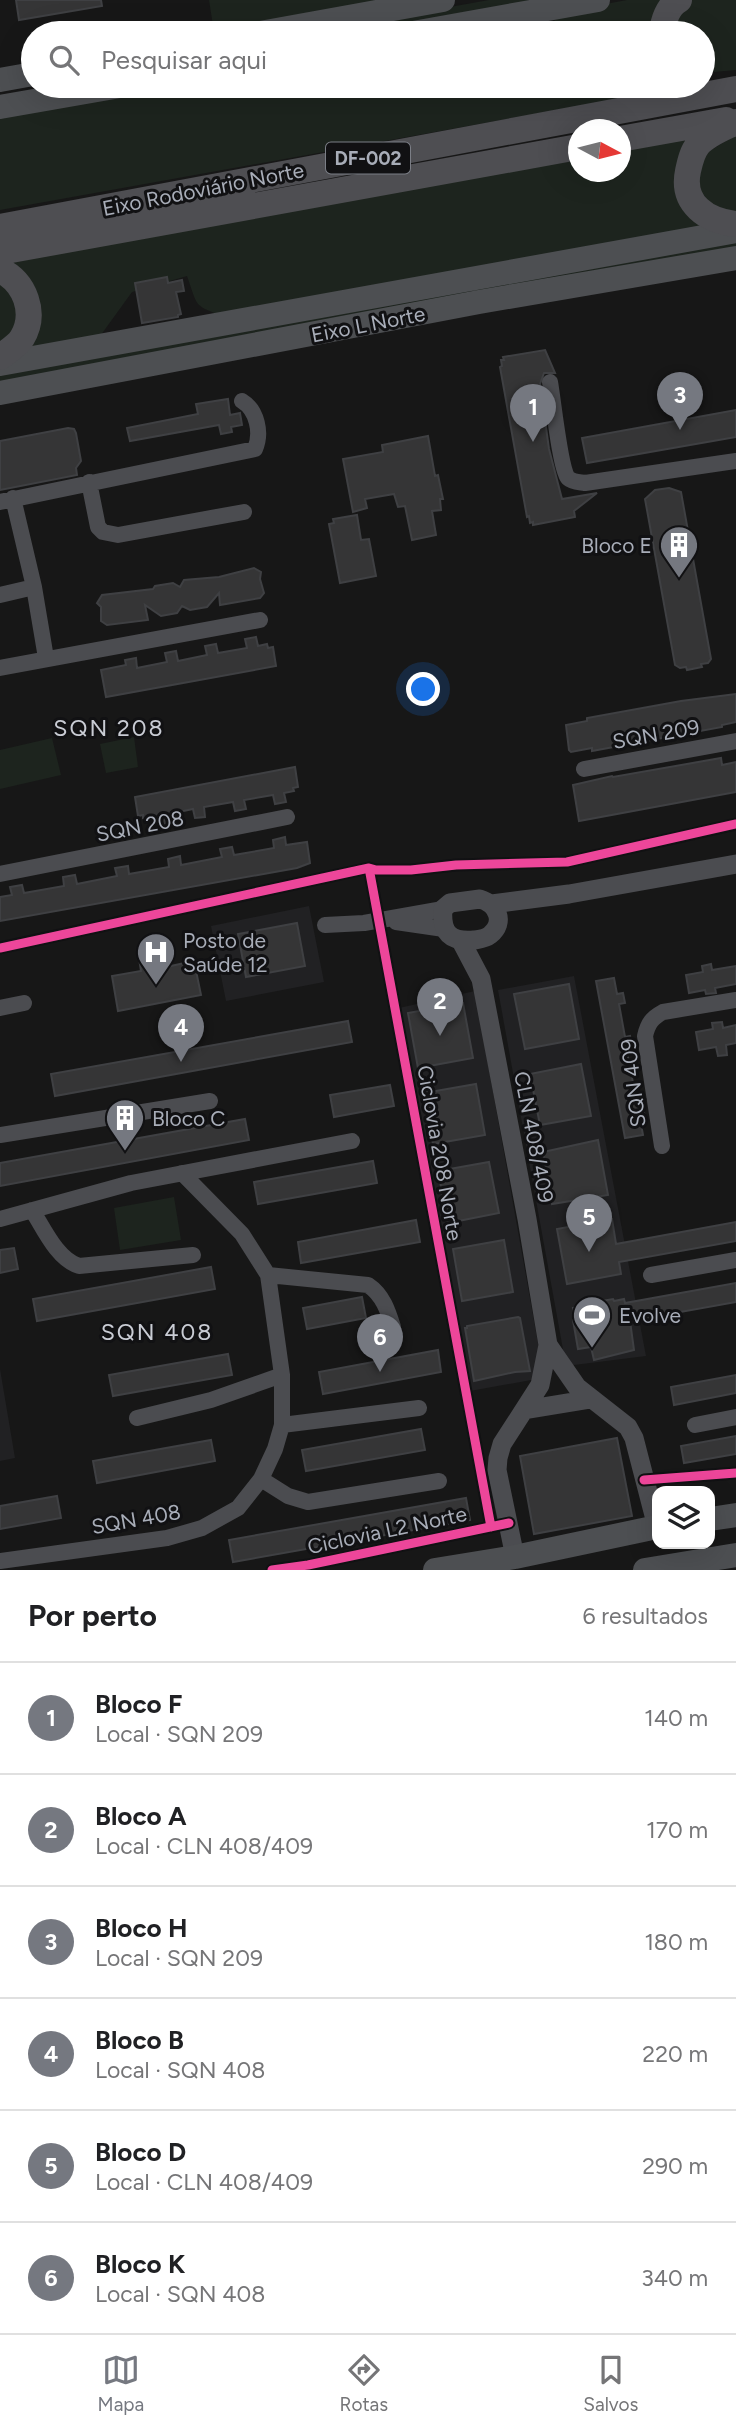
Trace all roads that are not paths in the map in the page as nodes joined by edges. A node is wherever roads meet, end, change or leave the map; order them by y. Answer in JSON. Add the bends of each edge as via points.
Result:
{"nodes":[{"id":1,"x":443,"y":0,"type":"edge"},
{"id":2,"x":598,"y":0,"type":"edge"},
{"id":3,"x":678,"y":0,"type":"edge"},
{"id":4,"x":327,"y":21,"type":"edge"},
{"id":5,"x":480,"y":21,"type":"edge"},
{"id":6,"x":665,"y":21,"type":"edge"},
{"id":7,"x":21,"y":76,"type":"edge"},
{"id":8,"x":0,"y":80,"type":"edge"},
{"id":9,"x":715,"y":83,"type":"edge"},
{"id":10,"x":736,"y":87,"type":"edge"},
{"id":11,"x":715,"y":91,"type":"edge"},
{"id":12,"x":51,"y":98,"type":"edge"},
{"id":13,"x":679,"y":98,"type":"edge"},
{"id":14,"x":0,"y":107,"type":"edge"},
{"id":15,"x":736,"y":120,"type":"edge"},
{"id":16,"x":631,"y":137,"type":"edge"},
{"id":17,"x":568,"y":149,"type":"edge"},
{"id":18,"x":736,"y":224,"type":"edge"},
{"id":19,"x":0,"y":228,"type":"edge"},
{"id":20,"x":736,"y":231,"type":"edge"},
{"id":21,"x":0,"y":252,"type":"edge"},
{"id":22,"x":736,"y":258,"type":"edge"},
{"id":23,"x":0,"y":270,"type":"edge"},
{"id":24,"x":0,"y":357,"type":"edge"},
{"id":25,"x":0,"y":364,"type":"edge"},
{"id":26,"x":550,"y":382,"type":"dead end"},
{"id":27,"x":0,"y":393,"type":"edge"},
{"id":28,"x":242,"y":401,"type":"dead end"},
{"id":29,"x":736,"y":461,"type":"edge"},
{"id":30,"x":89,"y":482,"type":"junction"},
{"id":31,"x":7,"y":500,"type":"edge"},
{"id":32,"x":244,"y":513,"type":"dead end"},
{"id":33,"x":34,"y":587,"type":"junction"},
{"id":34,"x":0,"y":595,"type":"edge"},
{"id":35,"x":261,"y":620,"type":"dead end"},
{"id":36,"x":46,"y":658,"type":"junction"},
{"id":37,"x":0,"y":668,"type":"edge"},
{"id":38,"x":736,"y":741,"type":"edge"},
{"id":39,"x":584,"y":769,"type":"dead end"},
{"id":40,"x":287,"y":817,"type":"dead end"},
{"id":41,"x":736,"y":864,"type":"edge"},
{"id":42,"x":0,"y":874,"type":"edge"},
{"id":43,"x":443,"y":909,"type":"junction"},
{"id":44,"x":495,"y":911,"type":"junction"},
{"id":45,"x":379,"y":920,"type":"junction"},
{"id":46,"x":325,"y":925,"type":"dead end"},
{"id":47,"x":444,"y":929,"type":"junction"},
{"id":48,"x":486,"y":937,"type":"junction"},
{"id":49,"x":461,"y":941,"type":"junction"},
{"id":50,"x":481,"y":979,"type":"junction"},
{"id":51,"x":736,"y":1000,"type":"edge"},
{"id":52,"x":24,"y":1003,"type":"dead end"},
{"id":53,"x":0,"y":1008,"type":"edge"},
{"id":54,"x":210,"y":1101,"type":"dead end"},
{"id":55,"x":0,"y":1135,"type":"edge"},
{"id":56,"x":352,"y":1141,"type":"dead end"},
{"id":57,"x":662,"y":1146,"type":"dead end"},
{"id":58,"x":182,"y":1173,"type":"junction"},
{"id":59,"x":32,"y":1210,"type":"junction"},
{"id":60,"x":0,"y":1219,"type":"edge"},
{"id":61,"x":193,"y":1255,"type":"dead end"},
{"id":62,"x":736,"y":1260,"type":"edge"},
{"id":63,"x":268,"y":1275,"type":"junction"},
{"id":64,"x":651,"y":1275,"type":"dead end"},
{"id":65,"x":393,"y":1326,"type":"dead end"},
{"id":66,"x":548,"y":1345,"type":"junction"},
{"id":67,"x":282,"y":1375,"type":"junction"},
{"id":68,"x":591,"y":1399,"type":"junction"},
{"id":69,"x":419,"y":1408,"type":"dead end"},
{"id":70,"x":524,"y":1410,"type":"junction"},
{"id":71,"x":736,"y":1417,"type":"edge"},
{"id":72,"x":137,"y":1418,"type":"dead end"},
{"id":73,"x":282,"y":1425,"type":"junction"},
{"id":74,"x":695,"y":1425,"type":"dead end"},
{"id":75,"x":261,"y":1479,"type":"junction"},
{"id":76,"x":439,"y":1481,"type":"dead end"},
{"id":77,"x":652,"y":1508,"type":"edge"},
{"id":78,"x":736,"y":1515,"type":"edge"},
{"id":79,"x":715,"y":1518,"type":"edge"},
{"id":80,"x":652,"y":1528,"type":"edge"},
{"id":81,"x":736,"y":1555,"type":"edge"},
{"id":82,"x":515,"y":1557,"type":"junction"},
{"id":83,"x":0,"y":1561,"type":"edge"},
{"id":84,"x":435,"y":1570,"type":"edge"},
{"id":85,"x":645,"y":1570,"type":"edge"}],
"edges":[{"from":1,"to":4,"type":"main road"},
{"from":2,"to":5,"type":"main road"},
{"from":3,"to":6,"type":"highway"},
{"from":7,"to":8,"type":"main road"},
{"from":9,"to":10,"type":"highway"},
{"from":10,"to":11,"type":"highway","name":"Eixo Rodoviário Norte","number":"DF-002"},
{"from":12,"to":14,"type":"main road"},
{"from":13,"to":19,"type":"highway","name":"Eixo Rodoviário Norte","number":"DF-002"},
{"from":15,"to":16,"type":"highway"},
{"from":15,"to":18,"type":"highway","via":[[698,145],[687,176],[696,209],[706,217]]},
{"from":17,"to":21,"type":"highway","name":"Eixo Rodoviário Norte","number":"DF-002"},
{"from":20,"to":25,"type":"main road","name":"Eixo L Norte"},
{"from":22,"to":27,"type":"main road","name":"Eixo L Norte"},
{"from":23,"to":24,"type":"highway","via":[[18,283],[29,312],[22,337]]},
{"from":26,"to":29,"type":"street","via":[[563,463],[568,478],[574,481]]},
{"from":28,"to":30,"type":"street","via":[[255,415],[256,449]]},
{"from":30,"to":31,"type":"street"},
{"from":30,"to":32,"type":"street","via":[[98,527],[107,533],[118,535]]},
{"from":31,"to":33,"type":"street"},
{"from":33,"to":34,"type":"street"},
{"from":33,"to":36,"type":"street"},
{"from":35,"to":36,"type":"street"},
{"from":36,"to":37,"type":"street"},
{"from":38,"to":39,"type":"street","name":"SQN 209"},
{"from":40,"to":42,"type":"street","name":"SQN 208"},
{"from":41,"to":44,"type":"street"},
{"from":43,"to":44,"type":"street","via":[[450,903],[480,899]]},
{"from":43,"to":45,"type":"street"},
{"from":43,"to":47,"type":"street"},
{"from":44,"to":48,"type":"street","via":[[495,929]]},
{"from":45,"to":46,"type":"street"},
{"from":45,"to":47,"type":"street"},
{"from":47,"to":49,"type":"street"},
{"from":48,"to":49,"type":"street"},
{"from":48,"to":50,"type":"street","name":"CLN 408/409"},
{"from":49,"to":50,"type":"street","name":"CLN 408/409"},
{"from":50,"to":66,"type":"street","name":"CLN 408/409"},
{"from":51,"to":57,"type":"street","name":"SQN 409","via":[[663,1012],[648,1024],[645,1036]]},
{"from":52,"to":53,"type":"street"},
{"from":54,"to":55,"type":"street"},
{"from":56,"to":58,"type":"street"},
{"from":58,"to":59,"type":"street"},
{"from":58,"to":63,"type":"street","name":"SQN 408","via":[[242,1234]]},
{"from":59,"to":60,"type":"street"},
{"from":59,"to":61,"type":"street","via":[[62,1254],[79,1266]]},
{"from":62,"to":64,"type":"street"},
{"from":63,"to":65,"type":"street","via":[[368,1285],[387,1307]]},
{"from":63,"to":67,"type":"street","name":"SQN 408"},
{"from":66,"to":68,"type":"street","via":[[565,1373]]},
{"from":66,"to":70,"type":"street","via":[[540,1385]]},
{"from":67,"to":72,"type":"street","via":[[211,1400]]},
{"from":67,"to":73,"type":"street","name":"SQN 408"},
{"from":68,"to":70,"type":"street"},
{"from":68,"to":77,"type":"street","via":[[628,1427]]},
{"from":69,"to":73,"type":"street"},
{"from":70,"to":82,"type":"street","via":[[509,1433],[497,1470]]},
{"from":71,"to":74,"type":"street"},
{"from":73,"to":75,"type":"street","name":"SQN 408"},
{"from":75,"to":76,"type":"street","via":[[308,1502]]},
{"from":75,"to":83,"type":"street","name":"SQN 408","via":[[238,1508],[202,1528],[167,1538]]},
{"from":78,"to":79,"type":"main road"},
{"from":80,"to":82,"type":"main road"},
{"from":81,"to":85,"type":"main road"},
{"from":82,"to":84,"type":"main road"}]}
